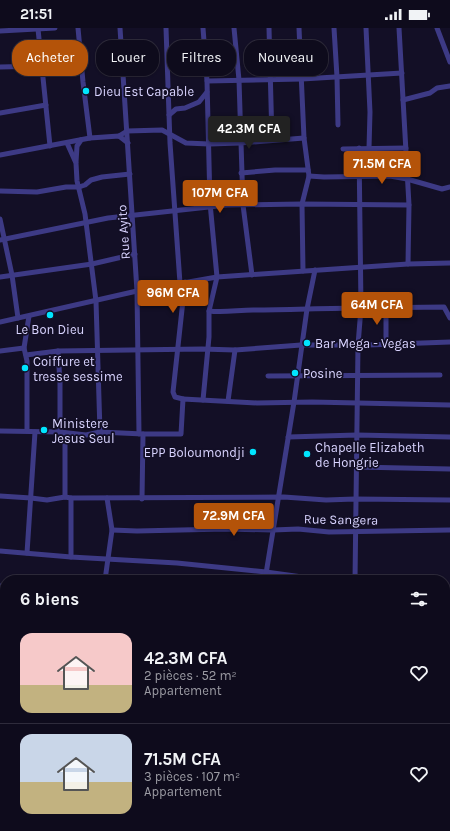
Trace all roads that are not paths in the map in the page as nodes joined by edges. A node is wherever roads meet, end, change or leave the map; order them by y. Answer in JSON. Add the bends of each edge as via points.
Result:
{"nodes":[{"id":1,"x":55,"y":28,"type":"edge"},
{"id":2,"x":78,"y":28,"type":"edge"},
{"id":3,"x":120,"y":28,"type":"edge"},
{"id":4,"x":166,"y":28,"type":"edge"},
{"id":5,"x":203,"y":28,"type":"edge"},
{"id":6,"x":234,"y":28,"type":"edge"},
{"id":7,"x":269,"y":28,"type":"edge"},
{"id":8,"x":299,"y":28,"type":"edge"},
{"id":9,"x":334,"y":28,"type":"edge"},
{"id":10,"x":366,"y":28,"type":"edge"},
{"id":11,"x":399,"y":28,"type":"edge"},
{"id":12,"x":437,"y":28,"type":"edge"},
{"id":13,"x":31,"y":29,"type":"edge"},
{"id":14,"x":38,"y":29,"type":"junction"},
{"id":15,"x":0,"y":31,"type":"edge"},
{"id":16,"x":39,"y":40,"type":"edge"},
{"id":17,"x":450,"y":62,"type":"edge"},
{"id":18,"x":0,"y":67,"type":"edge"},
{"id":19,"x":12,"y":67,"type":"edge"},
{"id":20,"x":402,"y":73,"type":"junction"},
{"id":21,"x":369,"y":75,"type":"junction"},
{"id":22,"x":43,"y":76,"type":"edge"},
{"id":23,"x":337,"y":77,"type":"junction"},
{"id":24,"x":271,"y":79,"type":"junction"},
{"id":25,"x":302,"y":79,"type":"junction"},
{"id":26,"x":239,"y":80,"type":"junction"},
{"id":27,"x":207,"y":81,"type":"junction"},
{"id":28,"x":450,"y":86,"type":"edge"},
{"id":29,"x":207,"y":92,"type":"junction"},
{"id":30,"x":403,"y":100,"type":"junction"},
{"id":31,"x":46,"y":105,"type":"junction"},
{"id":32,"x":0,"y":113,"type":"edge"},
{"id":33,"x":169,"y":115,"type":"junction"},
{"id":34,"x":338,"y":125,"type":"dead end"},
{"id":35,"x":127,"y":131,"type":"junction"},
{"id":36,"x":170,"y":135,"type":"junction"},
{"id":37,"x":119,"y":136,"type":"junction"},
{"id":38,"x":90,"y":138,"type":"junction"},
{"id":39,"x":304,"y":138,"type":"junction"},
{"id":40,"x":81,"y":140,"type":"junction"},
{"id":41,"x":272,"y":140,"type":"junction"},
{"id":42,"x":67,"y":143,"type":"junction"},
{"id":43,"x":128,"y":143,"type":"junction"},
{"id":44,"x":240,"y":143,"type":"junction"},
{"id":45,"x":209,"y":144,"type":"junction"},
{"id":46,"x":50,"y":146,"type":"junction"},
{"id":47,"x":359,"y":148,"type":"junction"},
{"id":48,"x":370,"y":148,"type":"junction"},
{"id":49,"x":406,"y":148,"type":"junction"},
{"id":50,"x":343,"y":149,"type":"dead end"},
{"id":51,"x":0,"y":155,"type":"edge"},
{"id":52,"x":76,"y":163,"type":"junction"},
{"id":53,"x":308,"y":170,"type":"junction"},
{"id":54,"x":241,"y":173,"type":"junction"},
{"id":55,"x":130,"y":174,"type":"junction"},
{"id":56,"x":309,"y":176,"type":"junction"},
{"id":57,"x":359,"y":176,"type":"junction"},
{"id":58,"x":407,"y":179,"type":"junction"},
{"id":59,"x":450,"y":186,"type":"edge"},
{"id":60,"x":79,"y":187,"type":"junction"},
{"id":61,"x":0,"y":191,"type":"edge"},
{"id":62,"x":302,"y":204,"type":"junction"},
{"id":63,"x":359,"y":204,"type":"junction"},
{"id":64,"x":243,"y":205,"type":"junction"},
{"id":65,"x":408,"y":205,"type":"junction"},
{"id":66,"x":210,"y":207,"type":"junction"},
{"id":67,"x":174,"y":211,"type":"junction"},
{"id":68,"x":133,"y":215,"type":"junction"},
{"id":69,"x":0,"y":219,"type":"edge"},
{"id":70,"x":85,"y":222,"type":"junction"},
{"id":71,"x":2,"y":239,"type":"edge"},
{"id":72,"x":135,"y":254,"type":"junction"},
{"id":73,"x":450,"y":263,"type":"edge"},
{"id":74,"x":92,"y":264,"type":"junction"},
{"id":75,"x":408,"y":264,"type":"junction"},
{"id":76,"x":361,"y":268,"type":"junction"},
{"id":77,"x":315,"y":270,"type":"junction"},
{"id":78,"x":303,"y":271,"type":"junction"},
{"id":79,"x":12,"y":275,"type":"junction"},
{"id":80,"x":252,"y":275,"type":"junction"},
{"id":81,"x":0,"y":277,"type":"edge"},
{"id":82,"x":217,"y":277,"type":"junction"},
{"id":83,"x":183,"y":282,"type":"junction"},
{"id":84,"x":137,"y":291,"type":"junction"},
{"id":85,"x":96,"y":301,"type":"junction"},
{"id":86,"x":386,"y":307,"type":"junction"},
{"id":87,"x":361,"y":308,"type":"junction"},
{"id":88,"x":307,"y":309,"type":"junction"},
{"id":89,"x":209,"y":311,"type":"junction"},
{"id":90,"x":29,"y":316,"type":"junction"},
{"id":91,"x":18,"y":318,"type":"junction"},
{"id":92,"x":450,"y":318,"type":"edge"},
{"id":93,"x":0,"y":322,"type":"edge"},
{"id":94,"x":450,"y":342,"type":"edge"},
{"id":95,"x":386,"y":344,"type":"junction"},
{"id":96,"x":301,"y":345,"type":"junction"},
{"id":97,"x":358,"y":345,"type":"junction"},
{"id":98,"x":24,"y":348,"type":"junction"},
{"id":99,"x":138,"y":349,"type":"junction"},
{"id":100,"x":177,"y":349,"type":"junction"},
{"id":101,"x":207,"y":349,"type":"junction"},
{"id":102,"x":235,"y":350,"type":"junction"},
{"id":103,"x":0,"y":351,"type":"edge"},
{"id":104,"x":58,"y":351,"type":"junction"},
{"id":105,"x":98,"y":351,"type":"junction"},
{"id":106,"x":26,"y":355,"type":"junction"},
{"id":107,"x":358,"y":375,"type":"junction"},
{"id":108,"x":440,"y":375,"type":"dead end"},
{"id":109,"x":268,"y":376,"type":"dead end"},
{"id":110,"x":298,"y":376,"type":"junction"},
{"id":111,"x":183,"y":399,"type":"junction"},
{"id":112,"x":202,"y":400,"type":"junction"},
{"id":113,"x":228,"y":401,"type":"junction"},
{"id":114,"x":294,"y":402,"type":"junction"},
{"id":115,"x":357,"y":402,"type":"junction"},
{"id":116,"x":450,"y":405,"type":"edge"},
{"id":117,"x":0,"y":431,"type":"edge"},
{"id":118,"x":27,"y":432,"type":"junction"},
{"id":119,"x":35,"y":432,"type":"junction"},
{"id":120,"x":100,"y":432,"type":"junction"},
{"id":121,"x":62,"y":433,"type":"junction"},
{"id":122,"x":141,"y":434,"type":"junction"},
{"id":123,"x":357,"y":435,"type":"junction"},
{"id":124,"x":288,"y":437,"type":"junction"},
{"id":125,"x":450,"y":437,"type":"edge"},
{"id":126,"x":357,"y":467,"type":"junction"},
{"id":127,"x":450,"y":469,"type":"edge"},
{"id":128,"x":0,"y":496,"type":"edge"},
{"id":129,"x":68,"y":497,"type":"junction"},
{"id":130,"x":31,"y":498,"type":"junction"},
{"id":131,"x":107,"y":498,"type":"junction"},
{"id":132,"x":278,"y":498,"type":"junction"},
{"id":133,"x":142,"y":499,"type":"junction"},
{"id":134,"x":355,"y":499,"type":"junction"},
{"id":135,"x":450,"y":500,"type":"edge"},
{"id":136,"x":112,"y":530,"type":"junction"},
{"id":137,"x":273,"y":530,"type":"junction"},
{"id":138,"x":450,"y":530,"type":"edge"},
{"id":139,"x":355,"y":531,"type":"junction"},
{"id":140,"x":0,"y":551,"type":"edge"},
{"id":141,"x":27,"y":553,"type":"junction"},
{"id":142,"x":71,"y":557,"type":"junction"},
{"id":143,"x":107,"y":560,"type":"junction"},
{"id":144,"x":266,"y":572,"type":"junction"},
{"id":145,"x":106,"y":575,"type":"edge"},
{"id":146,"x":266,"y":575,"type":"edge"},
{"id":147,"x":288,"y":575,"type":"edge"},
{"id":148,"x":354,"y":575,"type":"edge"}],
"edges":[{"from":1,"to":14,"type":"street"},
{"from":2,"to":38,"type":"street"},
{"from":3,"to":35,"type":"street","name":"Rue Ayito"},
{"from":4,"to":33,"type":"street"},
{"from":5,"to":27,"type":"street"},
{"from":6,"to":26,"type":"street"},
{"from":7,"to":24,"type":"street"},
{"from":8,"to":25,"type":"street"},
{"from":9,"to":23,"type":"street"},
{"from":10,"to":21,"type":"street"},
{"from":11,"to":20,"type":"street"},
{"from":12,"to":17,"type":"street"},
{"from":13,"to":14,"type":"street"},
{"from":13,"to":15,"type":"street"},
{"from":14,"to":16,"type":"street"},
{"from":18,"to":19,"type":"street"},
{"from":20,"to":21,"type":"street"},
{"from":20,"to":30,"type":"street"},
{"from":21,"to":23,"type":"street"},
{"from":21,"to":48,"type":"street"},
{"from":22,"to":31,"type":"street"},
{"from":23,"to":25,"type":"street"},
{"from":23,"to":34,"type":"street"},
{"from":24,"to":25,"type":"street"},
{"from":24,"to":26,"type":"street"},
{"from":24,"to":41,"type":"street"},
{"from":25,"to":39,"type":"street"},
{"from":26,"to":27,"type":"street"},
{"from":26,"to":44,"type":"street"},
{"from":27,"to":29,"type":"street"},
{"from":28,"to":30,"type":"street","via":[[436,88],[430,93]]},
{"from":29,"to":33,"type":"street","via":[[198,102],[176,109]]},
{"from":29,"to":45,"type":"street"},
{"from":30,"to":49,"type":"street"},
{"from":31,"to":32,"type":"street"},
{"from":31,"to":46,"type":"street"},
{"from":33,"to":36,"type":"street"},
{"from":35,"to":36,"type":"street","via":[[162,130]]},
{"from":35,"to":37,"type":"street"},
{"from":35,"to":43,"type":"street","name":"Rue Ayito"},
{"from":36,"to":45,"type":"street","via":[[186,143]]},
{"from":36,"to":67,"type":"street"},
{"from":37,"to":38,"type":"street"},
{"from":37,"to":43,"type":"street"},
{"from":38,"to":40,"type":"street"},
{"from":39,"to":41,"type":"street"},
{"from":39,"to":53,"type":"street"},
{"from":40,"to":42,"type":"street"},
{"from":40,"to":52,"type":"street","via":[[76,146]]},
{"from":41,"to":44,"type":"street"},
{"from":42,"to":46,"type":"street"},
{"from":42,"to":52,"type":"street"},
{"from":43,"to":55,"type":"street","name":"Rue Ayito"},
{"from":44,"to":45,"type":"street"},
{"from":44,"to":54,"type":"street"},
{"from":45,"to":66,"type":"street"},
{"from":46,"to":51,"type":"street"},
{"from":47,"to":48,"type":"street"},
{"from":47,"to":50,"type":"street"},
{"from":47,"to":57,"type":"street"},
{"from":48,"to":49,"type":"street"},
{"from":49,"to":58,"type":"street"},
{"from":52,"to":60,"type":"street"},
{"from":53,"to":54,"type":"street"},
{"from":53,"to":56,"type":"street"},
{"from":54,"to":64,"type":"street"},
{"from":55,"to":60,"type":"street","via":[[91,180]]},
{"from":55,"to":68,"type":"street","name":"Rue Ayito"},
{"from":56,"to":57,"type":"street"},
{"from":56,"to":62,"type":"street"},
{"from":57,"to":58,"type":"street"},
{"from":57,"to":63,"type":"street"},
{"from":58,"to":59,"type":"street","via":[[442,189]]},
{"from":58,"to":65,"type":"street"},
{"from":60,"to":61,"type":"street","via":[[37,192]]},
{"from":60,"to":70,"type":"street"},
{"from":62,"to":63,"type":"street"},
{"from":62,"to":64,"type":"street"},
{"from":62,"to":78,"type":"street"},
{"from":63,"to":65,"type":"street"},
{"from":63,"to":76,"type":"street"},
{"from":64,"to":66,"type":"street"},
{"from":64,"to":80,"type":"street"},
{"from":65,"to":75,"type":"street"},
{"from":66,"to":67,"type":"street"},
{"from":66,"to":82,"type":"street"},
{"from":67,"to":68,"type":"street"},
{"from":67,"to":83,"type":"street"},
{"from":68,"to":70,"type":"street"},
{"from":68,"to":72,"type":"street","name":"Rue Ayito"},
{"from":69,"to":71,"type":"street"},
{"from":70,"to":71,"type":"street"},
{"from":70,"to":74,"type":"street"},
{"from":71,"to":79,"type":"street"},
{"from":72,"to":74,"type":"street"},
{"from":72,"to":84,"type":"street","name":"Rue Ayito"},
{"from":73,"to":75,"type":"street"},
{"from":74,"to":79,"type":"street"},
{"from":74,"to":85,"type":"street"},
{"from":75,"to":76,"type":"street"},
{"from":76,"to":77,"type":"street"},
{"from":76,"to":87,"type":"street"},
{"from":77,"to":78,"type":"street"},
{"from":77,"to":88,"type":"street"},
{"from":78,"to":80,"type":"street"},
{"from":79,"to":81,"type":"street"},
{"from":79,"to":91,"type":"street"},
{"from":80,"to":82,"type":"street"},
{"from":82,"to":83,"type":"street"},
{"from":82,"to":89,"type":"street"},
{"from":83,"to":84,"type":"street"},
{"from":83,"to":100,"type":"street"},
{"from":84,"to":85,"type":"street"},
{"from":84,"to":99,"type":"street","name":"Rue Ayito"},
{"from":85,"to":90,"type":"street"},
{"from":85,"to":105,"type":"street"},
{"from":86,"to":87,"type":"street"},
{"from":86,"to":92,"type":"street","via":[[444,307]]},
{"from":86,"to":95,"type":"street"},
{"from":87,"to":88,"type":"street"},
{"from":87,"to":97,"type":"street"},
{"from":88,"to":89,"type":"street"},
{"from":88,"to":96,"type":"street"},
{"from":89,"to":101,"type":"street"},
{"from":90,"to":91,"type":"street"},
{"from":90,"to":98,"type":"street"},
{"from":91,"to":93,"type":"street"},
{"from":94,"to":95,"type":"street"},
{"from":95,"to":97,"type":"street"},
{"from":96,"to":97,"type":"street"},
{"from":96,"to":102,"type":"street"},
{"from":96,"to":110,"type":"street"},
{"from":97,"to":107,"type":"street"},
{"from":98,"to":103,"type":"street"},
{"from":98,"to":106,"type":"street"},
{"from":99,"to":100,"type":"street"},
{"from":99,"to":105,"type":"street"},
{"from":99,"to":122,"type":"street","name":"Rue Ayito"},
{"from":100,"to":101,"type":"street"},
{"from":100,"to":111,"type":"street","via":[[173,395]]},
{"from":101,"to":102,"type":"street"},
{"from":101,"to":112,"type":"street"},
{"from":102,"to":113,"type":"street"},
{"from":104,"to":105,"type":"street"},
{"from":104,"to":106,"type":"street"},
{"from":104,"to":121,"type":"street"},
{"from":105,"to":120,"type":"street"},
{"from":106,"to":118,"type":"street"},
{"from":107,"to":108,"type":"street"},
{"from":107,"to":110,"type":"street"},
{"from":107,"to":115,"type":"street"},
{"from":109,"to":110,"type":"street"},
{"from":110,"to":114,"type":"street"},
{"from":111,"to":112,"type":"street"},
{"from":111,"to":122,"type":"street","via":[[182,434]]},
{"from":112,"to":113,"type":"street"},
{"from":113,"to":114,"type":"street"},
{"from":114,"to":115,"type":"street"},
{"from":114,"to":124,"type":"street"},
{"from":115,"to":116,"type":"street"},
{"from":115,"to":123,"type":"street"},
{"from":117,"to":118,"type":"street"},
{"from":118,"to":119,"type":"street"},
{"from":119,"to":121,"type":"street"},
{"from":119,"to":130,"type":"street"},
{"from":120,"to":121,"type":"street","via":[[86,435]]},
{"from":120,"to":122,"type":"street"},
{"from":121,"to":129,"type":"street"},
{"from":122,"to":133,"type":"street","name":"Rue Ayito"},
{"from":123,"to":124,"type":"street"},
{"from":123,"to":125,"type":"street"},
{"from":123,"to":126,"type":"street"},
{"from":124,"to":132,"type":"street"},
{"from":126,"to":127,"type":"street"},
{"from":126,"to":134,"type":"street"},
{"from":128,"to":130,"type":"street"},
{"from":129,"to":130,"type":"street","via":[[47,500]]},
{"from":129,"to":131,"type":"street"},
{"from":129,"to":142,"type":"street"},
{"from":130,"to":141,"type":"street"},
{"from":131,"to":133,"type":"street"},
{"from":131,"to":136,"type":"street"},
{"from":132,"to":133,"type":"street"},
{"from":132,"to":134,"type":"street"},
{"from":132,"to":137,"type":"street"},
{"from":134,"to":135,"type":"street"},
{"from":134,"to":139,"type":"street"},
{"from":136,"to":137,"type":"street","name":"Rue Sangera"},
{"from":136,"to":143,"type":"street"},
{"from":137,"to":139,"type":"street","name":"Rue Sangera"},
{"from":137,"to":144,"type":"street"},
{"from":138,"to":139,"type":"street","name":"Rue Sangera"},
{"from":139,"to":148,"type":"street"},
{"from":140,"to":141,"type":"street"},
{"from":141,"to":142,"type":"street"},
{"from":142,"to":143,"type":"street"},
{"from":143,"to":144,"type":"street","via":[[177,563]]},
{"from":143,"to":145,"type":"street"},
{"from":144,"to":146,"type":"street"},
{"from":144,"to":147,"type":"street"}]}
